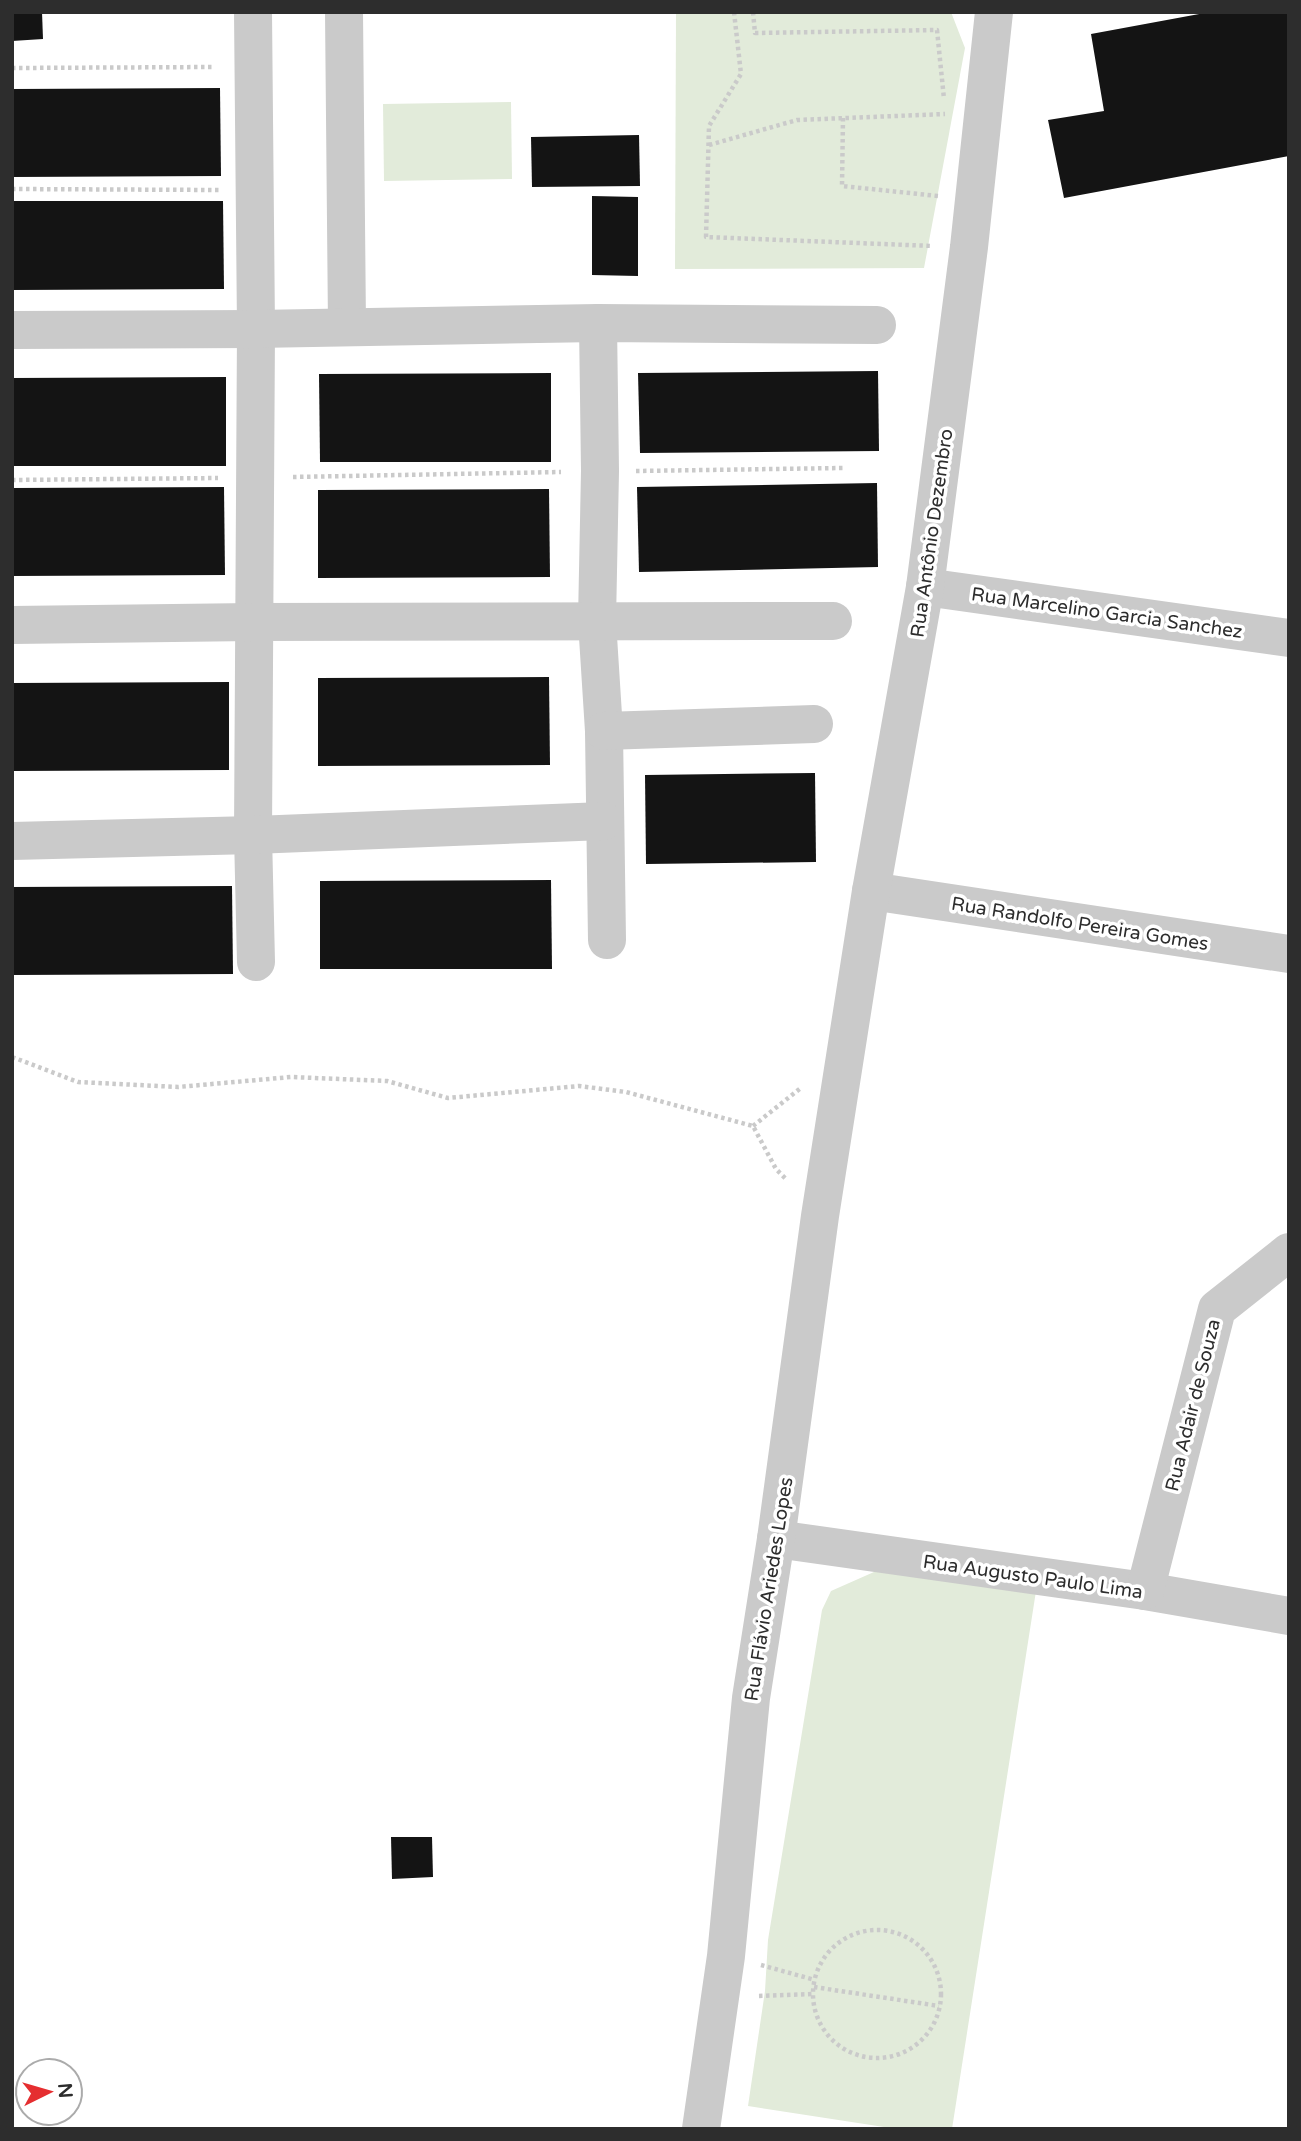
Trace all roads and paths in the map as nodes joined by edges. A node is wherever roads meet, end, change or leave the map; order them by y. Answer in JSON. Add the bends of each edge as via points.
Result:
{"nodes":[{"id":1,"x":253,"y":12,"type":"edge"},
{"id":2,"x":344,"y":12,"type":"edge"},
{"id":3,"x":734,"y":12,"type":"edge"},
{"id":4,"x":753,"y":12,"type":"edge"},
{"id":5,"x":994,"y":12,"type":"edge"},
{"id":6,"x":254,"y":67,"type":"junction"},
{"id":7,"x":12,"y":68,"type":"edge"},
{"id":8,"x":843,"y":118,"type":"junction"},
{"id":9,"x":709,"y":145,"type":"junction"},
{"id":10,"x":12,"y":189,"type":"edge"},
{"id":11,"x":254,"y":190,"type":"junction"},
{"id":12,"x":973,"y":200,"type":"junction"},
{"id":13,"x":969,"y":247,"type":"junction"},
{"id":14,"x":598,"y":323,"type":"junction"},
{"id":15,"x":877,"y":325,"type":"dead end"},
{"id":16,"x":347,"y":326,"type":"junction"},
{"id":17,"x":256,"y":329,"type":"junction"},
{"id":18,"x":12,"y":330,"type":"edge"},
{"id":19,"x":844,"y":468,"type":"dead end"},
{"id":20,"x":600,"y":471,"type":"junction"},
{"id":21,"x":255,"y":478,"type":"junction"},
{"id":22,"x":12,"y":480,"type":"edge"},
{"id":23,"x":925,"y":587,"type":"junction"},
{"id":24,"x":597,"y":621,"type":"junction"},
{"id":25,"x":833,"y":621,"type":"dead end"},
{"id":26,"x":253,"y":622,"type":"junction"},
{"id":27,"x":12,"y":625,"type":"edge"},
{"id":28,"x":1289,"y":638,"type":"edge"},
{"id":29,"x":814,"y":724,"type":"dead end"},
{"id":30,"x":604,"y":731,"type":"junction"},
{"id":31,"x":604,"y":821,"type":"junction"},
{"id":32,"x":253,"y":835,"type":"junction"},
{"id":33,"x":12,"y":841,"type":"edge"},
{"id":34,"x":871,"y":891,"type":"junction"},
{"id":35,"x":607,"y":940,"type":"dead end"},
{"id":36,"x":1289,"y":954,"type":"edge"},
{"id":37,"x":256,"y":962,"type":"dead end"},
{"id":38,"x":847,"y":1051,"type":"joint"},
{"id":39,"x":12,"y":1057,"type":"edge"},
{"id":40,"x":820,"y":1216,"type":"junction"},
{"id":41,"x":1289,"y":1252,"type":"edge"},
{"id":42,"x":776,"y":1539,"type":"junction"},
{"id":43,"x":1145,"y":1591,"type":"junction"},
{"id":44,"x":1289,"y":1616,"type":"edge"},
{"id":45,"x":726,"y":1956,"type":"junction"},
{"id":46,"x":815,"y":1980,"type":"junction"},
{"id":47,"x":814,"y":1987,"type":"junction"},
{"id":48,"x":814,"y":1994,"type":"junction"},
{"id":49,"x":719,"y":1997,"type":"junction"},
{"id":50,"x":939,"y":2006,"type":"junction"},
{"id":51,"x":701,"y":2129,"type":"edge"}],
"edges":[{"from":1,"to":6,"type":"street"},
{"from":2,"to":16,"type":"street"},
{"from":3,"to":9,"type":"path","via":[[741,74],[709,126]]},
{"from":4,"to":8,"type":"path","via":[[755,33],[937,30],[945,115]]},
{"from":5,"to":12,"type":"street","name":"Rua Antônio Dezembro"},
{"from":6,"to":7,"type":"path"},
{"from":6,"to":11,"type":"street"},
{"from":8,"to":9,"type":"path","via":[[797,120]]},
{"from":8,"to":12,"type":"path","via":[[842,186]]},
{"from":9,"to":13,"type":"path","via":[[706,237]]},
{"from":10,"to":11,"type":"path"},
{"from":11,"to":17,"type":"street"},
{"from":12,"to":13,"type":"street","name":"Rua Antônio Dezembro"},
{"from":13,"to":23,"type":"street","name":"Rua Antônio Dezembro"},
{"from":14,"to":15,"type":"street"},
{"from":14,"to":16,"type":"street"},
{"from":14,"to":20,"type":"street"},
{"from":16,"to":17,"type":"street"},
{"from":17,"to":18,"type":"street"},
{"from":17,"to":21,"type":"street"},
{"from":19,"to":20,"type":"path"},
{"from":20,"to":21,"type":"path"},
{"from":20,"to":24,"type":"street"},
{"from":21,"to":22,"type":"path"},
{"from":21,"to":26,"type":"street"},
{"from":23,"to":28,"type":"street","name":"Rua Marcelino Garcia Sanchez"},
{"from":23,"to":34,"type":"street","name":"Rua Antônio Dezembro"},
{"from":24,"to":25,"type":"street"},
{"from":24,"to":26,"type":"street"},
{"from":24,"to":30,"type":"street"},
{"from":26,"to":27,"type":"street"},
{"from":26,"to":32,"type":"street"},
{"from":29,"to":30,"type":"street"},
{"from":30,"to":31,"type":"street"},
{"from":31,"to":32,"type":"street"},
{"from":31,"to":35,"type":"street"},
{"from":32,"to":33,"type":"street"},
{"from":32,"to":37,"type":"street"},
{"from":34,"to":36,"type":"street","name":"Rua Randolfo Pereira Gomes"},
{"from":34,"to":38,"type":"street","name":"Rua Antônio Dezembro"},
{"from":38,"to":40,"type":"street","name":"Rua Flávio Ariedes Lopes"},
{"from":39,"to":40,"type":"path","via":[[78,1082],[178,1087],[291,1077],[387,1081],[448,1098],[579,1086],[626,1092],[753,1126],[776,1169]]},
{"from":40,"to":42,"type":"street","name":"Rua Flávio Ariedes Lopes"},
{"from":41,"to":43,"type":"street","name":"Rua Adair de Souza","via":[[1217,1309]]},
{"from":42,"to":43,"type":"street","name":"Rua Augusto Paulo Lima"},
{"from":42,"to":45,"type":"street","name":"Rua Flávio Ariedes Lopes","via":[[751,1698]]},
{"from":43,"to":44,"type":"street","name":"Rua Augusto Paulo Lima"},
{"from":45,"to":46,"type":"path"},
{"from":45,"to":49,"type":"street","name":"Rua Flávio Ariedes Lopes"},
{"from":46,"to":47,"type":"path"},
{"from":46,"to":50,"type":"path","via":[[822,1960],[836,1944],[855,1933],[897,1933],[915,1942],[930,1958],[939,1977]]},
{"from":47,"to":48,"type":"path"},
{"from":47,"to":50,"type":"path"},
{"from":48,"to":49,"type":"path"},
{"from":48,"to":50,"type":"path","via":[[819,2021],[831,2039],[848,2052],[868,2058],[889,2058],[909,2050],[925,2037]]},
{"from":49,"to":51,"type":"street","name":"Rua Flávio Ariedes Lopes"}]}
